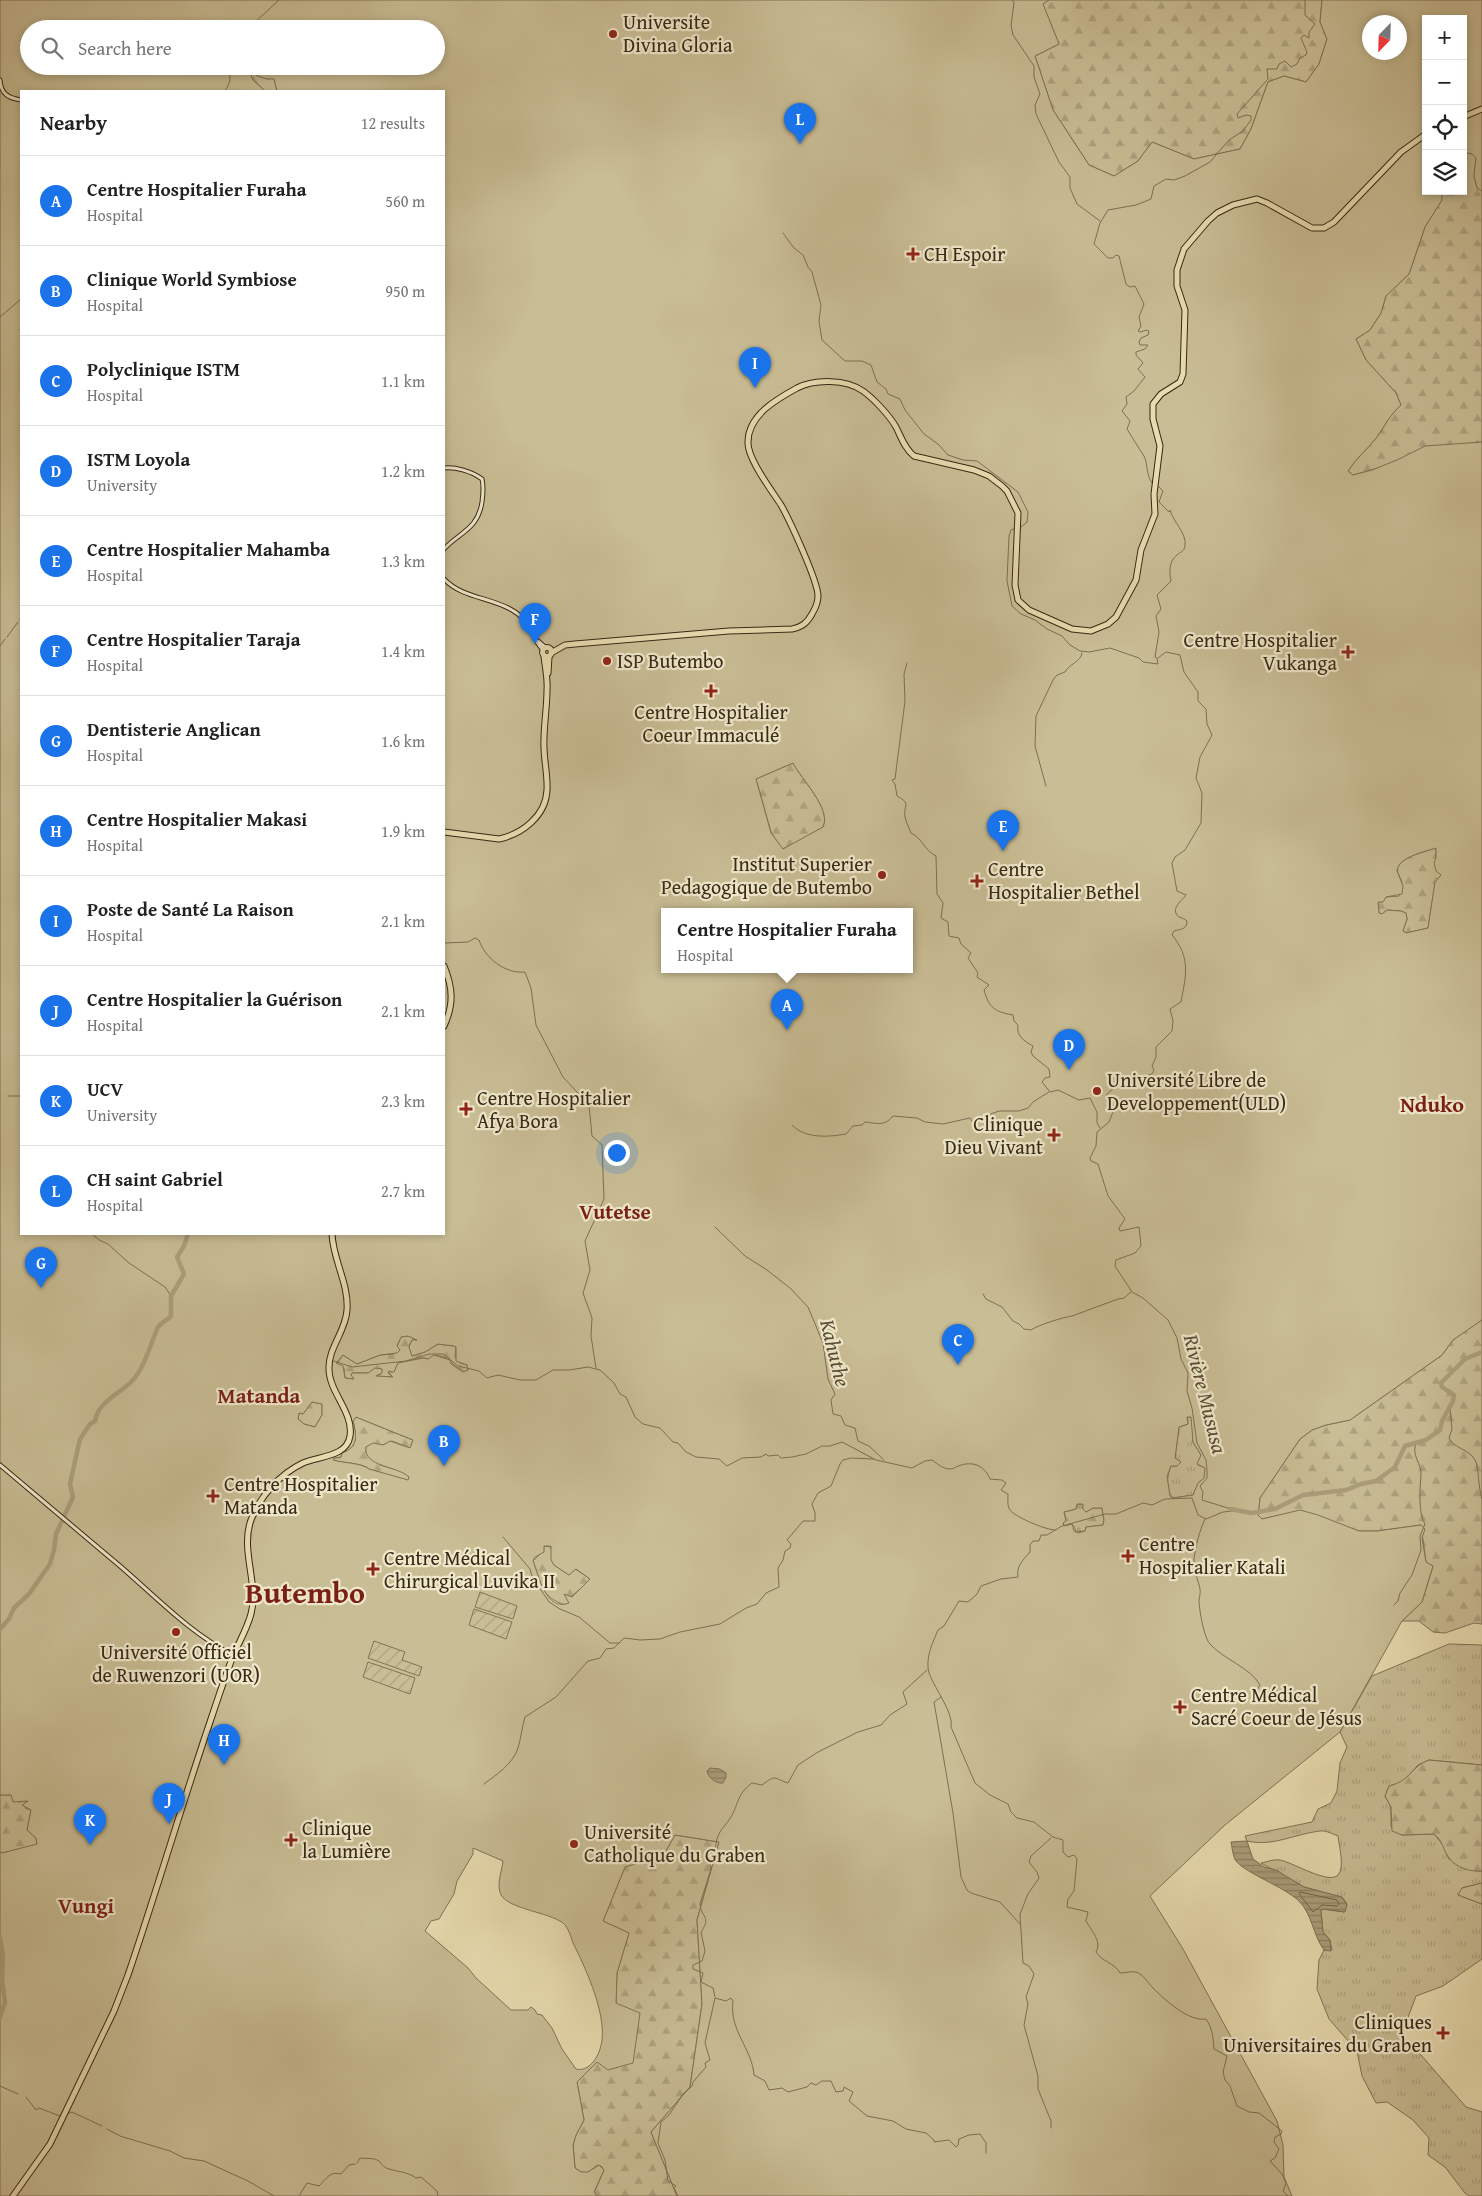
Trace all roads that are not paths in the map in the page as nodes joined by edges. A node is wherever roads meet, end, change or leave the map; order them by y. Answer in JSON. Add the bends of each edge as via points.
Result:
{"nodes":[{"id":1,"x":0,"y":80,"type":"edge"},
{"id":2,"x":20,"y":100,"type":"edge"},
{"id":3,"x":1482,"y":109,"type":"edge"},
{"id":4,"x":1467,"y":115,"type":"edge"},
{"id":5,"x":1422,"y":137,"type":"edge"},
{"id":6,"x":445,"y":468,"type":"edge"},
{"id":7,"x":445,"y":548,"type":"edge"},
{"id":8,"x":445,"y":580,"type":"edge"},
{"id":9,"x":547,"y":652,"type":"junction"},
{"id":10,"x":445,"y":832,"type":"edge"},
{"id":11,"x":445,"y":969,"type":"edge"},
{"id":12,"x":445,"y":1024,"type":"edge"},
{"id":13,"x":332,"y":1235,"type":"edge"},
{"id":14,"x":0,"y":1465,"type":"edge"},
{"id":15,"x":234,"y":1655,"type":"junction"},
{"id":16,"x":13,"y":2196,"type":"edge"}],
"edges":[{"from":1,"to":2,"type":"main road","via":[[3,92],[10,98]]},
{"from":3,"to":4,"type":"highway"},
{"from":5,"to":9,"type":"highway","via":[[1401,152],[1326,227],[1312,228],[1267,203],[1253,199],[1217,214],[1187,245],[1179,260],[1177,277],[1179,297],[1185,310],[1183,374],[1180,382],[1154,401],[1152,408],[1160,446],[1156,514],[1141,550],[1136,580],[1116,617],[1108,624],[1091,631],[1072,629],[1020,604],[1015,585],[1018,513],[1007,491],[989,476],[974,470],[914,456],[892,422],[862,391],[842,383],[805,385],[774,401],[764,409],[753,426],[748,442],[762,476],[788,519],[816,586],[818,601],[807,622],[792,628],[555,646]]},
{"from":6,"to":7,"type":"main road","via":[[476,475],[482,479],[484,488],[479,517]]},
{"from":8,"to":9,"type":"main road","via":[[458,590],[512,610],[528,625]]},
{"from":9,"to":10,"type":"highway","via":[[544,745],[547,793],[536,817],[521,832],[500,839]]},
{"from":11,"to":12,"type":"highway","via":[[452,997]]},
{"from":13,"to":15,"type":"highway","via":[[346,1289],[347,1312],[333,1348],[329,1370],[350,1427],[350,1436],[341,1450],[302,1464],[281,1478],[256,1510],[249,1527],[248,1542],[252,1609]]},
{"from":14,"to":15,"type":"main road","via":[[184,1622]]},
{"from":15,"to":16,"type":"highway","via":[[119,1999],[50,2144]]}]}
